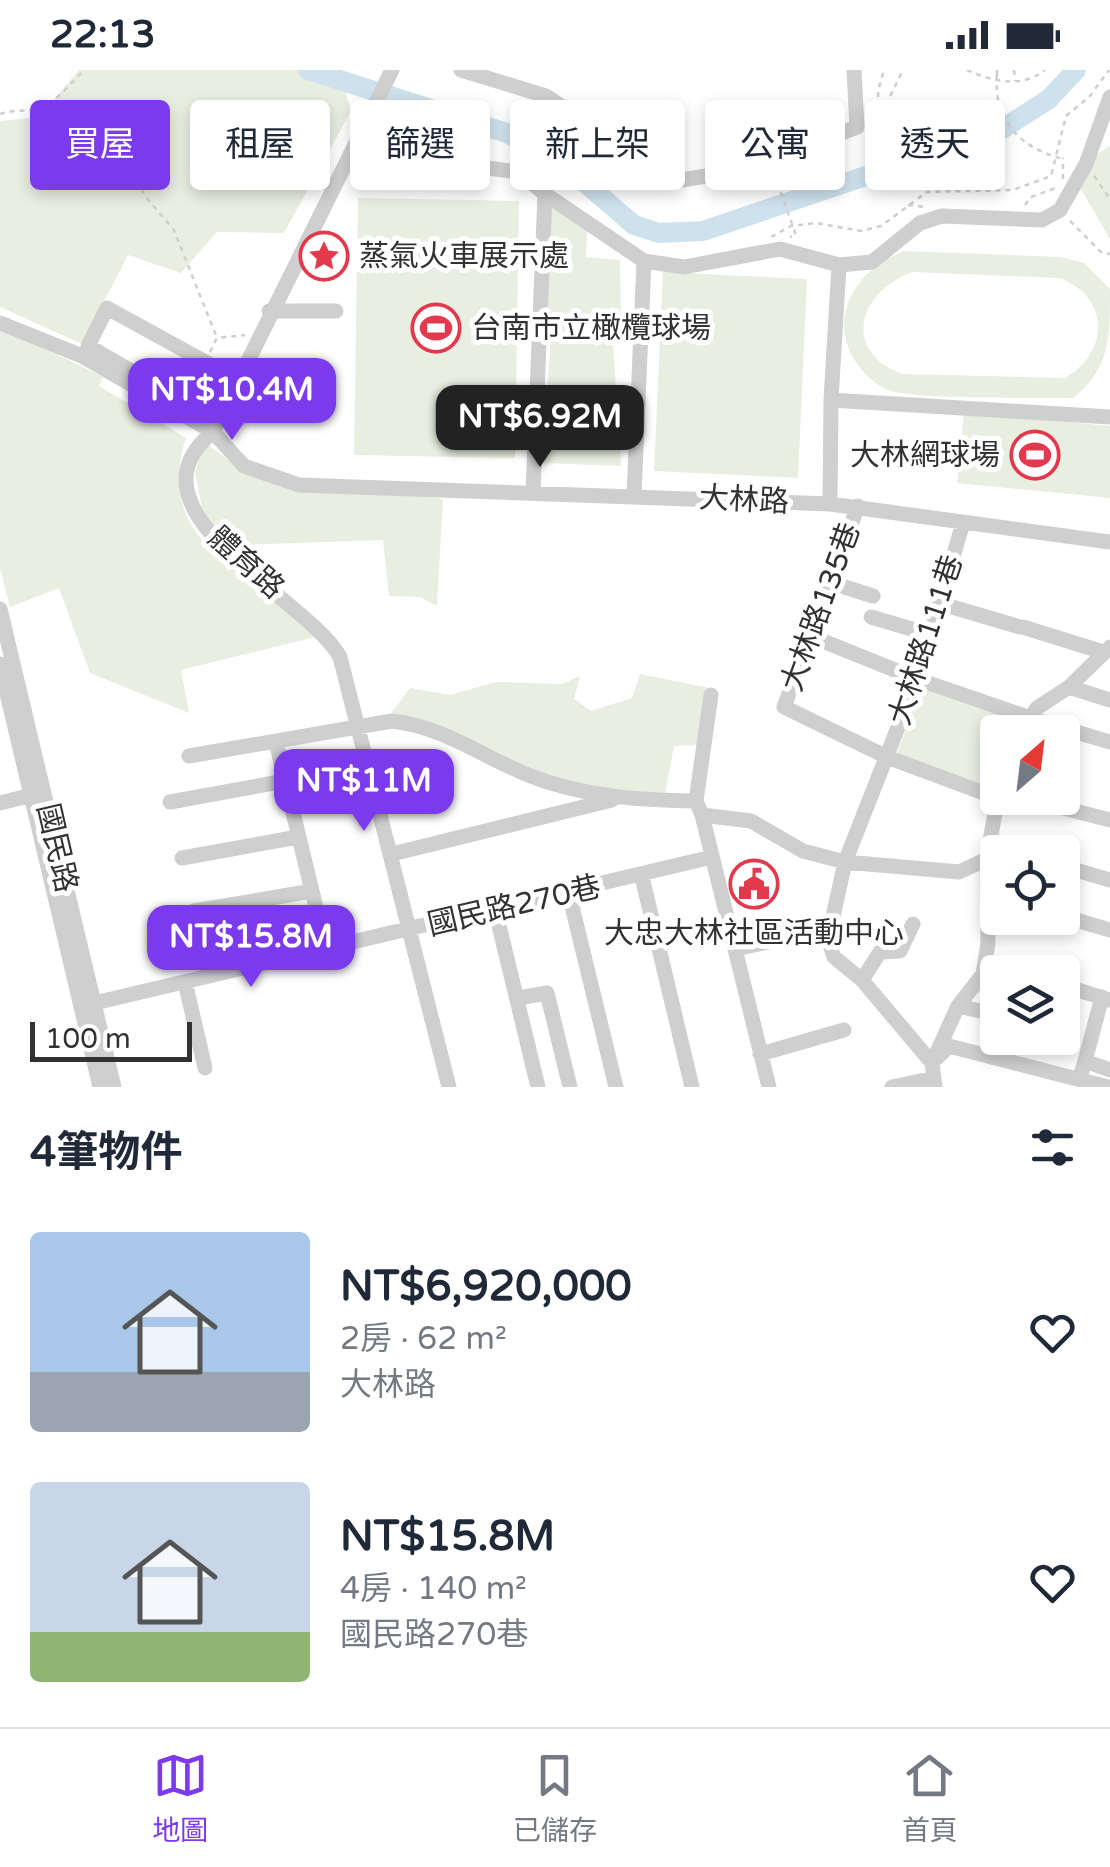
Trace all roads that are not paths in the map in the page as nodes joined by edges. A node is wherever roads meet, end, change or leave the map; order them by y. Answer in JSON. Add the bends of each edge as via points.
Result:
{"nodes":[{"id":1,"x":461,"y":70,"type":"edge"},
{"id":2,"x":854,"y":70,"type":"edge"},
{"id":3,"x":391,"y":71,"type":"edge"},
{"id":4,"x":1110,"y":97,"type":"edge"},
{"id":5,"x":377,"y":100,"type":"edge"},
{"id":6,"x":350,"y":153,"type":"edge"},
{"id":7,"x":490,"y":168,"type":"edge"},
{"id":8,"x":546,"y":194,"type":"junction"},
{"id":9,"x":644,"y":261,"type":"junction"},
{"id":10,"x":839,"y":265,"type":"junction"},
{"id":11,"x":269,"y":311,"type":"junction"},
{"id":12,"x":336,"y":311,"type":"dead end"},
{"id":13,"x":0,"y":323,"type":"edge"},
{"id":14,"x":85,"y":351,"type":"junction"},
{"id":15,"x":831,"y":400,"type":"junction"},
{"id":16,"x":1110,"y":417,"type":"edge"},
{"id":17,"x":212,"y":432,"type":"junction"},
{"id":18,"x":533,"y":492,"type":"junction"},
{"id":19,"x":634,"y":496,"type":"junction"},
{"id":20,"x":830,"y":504,"type":"junction"},
{"id":21,"x":858,"y":506,"type":"junction"},
{"id":22,"x":963,"y":522,"type":"junction"},
{"id":23,"x":1110,"y":542,"type":"edge"},
{"id":24,"x":832,"y":583,"type":"junction"},
{"id":25,"x":873,"y":596,"type":"dead end"},
{"id":26,"x":942,"y":604,"type":"junction"},
{"id":27,"x":0,"y":609,"type":"edge"},
{"id":28,"x":871,"y":616,"type":"dead end"},
{"id":29,"x":932,"y":635,"type":"junction"},
{"id":30,"x":813,"y":637,"type":"junction"},
{"id":31,"x":1106,"y":650,"type":"edge"},
{"id":32,"x":4,"y":657,"type":"edge"},
{"id":33,"x":917,"y":679,"type":"junction"},
{"id":34,"x":1069,"y":688,"type":"junction"},
{"id":35,"x":711,"y":696,"type":"dead end"},
{"id":36,"x":1110,"y":700,"type":"edge"},
{"id":37,"x":1002,"y":715,"type":"edge"},
{"id":38,"x":1034,"y":715,"type":"edge"},
{"id":39,"x":360,"y":727,"type":"junction"},
{"id":40,"x":1080,"y":736,"type":"edge"},
{"id":41,"x":276,"y":742,"type":"junction"},
{"id":42,"x":1110,"y":742,"type":"edge"},
{"id":43,"x":190,"y":756,"type":"dead end"},
{"id":44,"x":887,"y":757,"type":"junction"},
{"id":45,"x":285,"y":782,"type":"junction"},
{"id":46,"x":980,"y":791,"type":"edge"},
{"id":47,"x":37,"y":794,"type":"junction"},
{"id":48,"x":616,"y":799,"type":"junction"},
{"id":49,"x":170,"y":802,"type":"dead end"},
{"id":50,"x":0,"y":803,"type":"edge"},
{"id":51,"x":699,"y":808,"type":"junction"},
{"id":52,"x":1080,"y":812,"type":"edge"},
{"id":53,"x":1110,"y":820,"type":"edge"},
{"id":54,"x":298,"y":837,"type":"junction"},
{"id":55,"x":392,"y":854,"type":"junction"},
{"id":56,"x":182,"y":858,"type":"dead end"},
{"id":57,"x":712,"y":858,"type":"junction"},
{"id":58,"x":980,"y":859,"type":"edge"},
{"id":59,"x":845,"y":862,"type":"junction"},
{"id":60,"x":1080,"y":871,"type":"edge"},
{"id":61,"x":642,"y":877,"type":"junction"},
{"id":62,"x":1110,"y":880,"type":"edge"},
{"id":63,"x":312,"y":892,"type":"junction"},
{"id":64,"x":568,"y":894,"type":"junction"},
{"id":65,"x":495,"y":909,"type":"junction"},
{"id":66,"x":194,"y":911,"type":"dead end"},
{"id":67,"x":1080,"y":921,"type":"edge"},
{"id":68,"x":913,"y":924,"type":"dead end"},
{"id":69,"x":830,"y":929,"type":"junction"},
{"id":70,"x":410,"y":930,"type":"junction"},
{"id":71,"x":1110,"y":930,"type":"edge"},
{"id":72,"x":735,"y":948,"type":"junction"},
{"id":73,"x":326,"y":949,"type":"junction"},
{"id":74,"x":980,"y":978,"type":"edge"},
{"id":75,"x":862,"y":980,"type":"junction"},
{"id":76,"x":186,"y":982,"type":"junction"},
{"id":77,"x":1080,"y":991,"type":"edge"},
{"id":78,"x":518,"y":998,"type":"junction"},
{"id":79,"x":1106,"y":999,"type":"edge"},
{"id":80,"x":88,"y":1004,"type":"junction"},
{"id":81,"x":958,"y":1006,"type":"junction"},
{"id":82,"x":980,"y":1011,"type":"edge"},
{"id":83,"x":844,"y":1030,"type":"dead end"},
{"id":84,"x":760,"y":1054,"type":"junction"},
{"id":85,"x":1085,"y":1062,"type":"junction"},
{"id":86,"x":205,"y":1068,"type":"dead end"},
{"id":87,"x":1110,"y":1070,"type":"edge"},
{"id":88,"x":934,"y":1076,"type":"edge"},
{"id":89,"x":1080,"y":1078,"type":"junction"},
{"id":90,"x":100,"y":1087,"type":"edge"},
{"id":91,"x":114,"y":1087,"type":"edge"},
{"id":92,"x":448,"y":1087,"type":"edge"},
{"id":93,"x":538,"y":1087,"type":"edge"},
{"id":94,"x":570,"y":1087,"type":"edge"},
{"id":95,"x":616,"y":1087,"type":"edge"},
{"id":96,"x":692,"y":1087,"type":"edge"},
{"id":97,"x":769,"y":1087,"type":"edge"},
{"id":98,"x":892,"y":1087,"type":"edge"},
{"id":99,"x":1108,"y":1087,"type":"edge"}],
"edges":[{"from":1,"to":2,"type":"street","via":[[546,96],[674,181],[751,169],[858,127]]},
{"from":3,"to":5,"type":"street","name":"體育路"},
{"from":4,"to":10,"type":"street","via":[[1086,164],[1060,210],[1042,220],[942,216],[920,223],[872,262]]},
{"from":6,"to":11,"type":"street","name":"體育路"},
{"from":7,"to":8,"type":"street","via":[[518,172]]},
{"from":8,"to":9,"type":"street"},
{"from":8,"to":18,"type":"street"},
{"from":9,"to":10,"type":"street","via":[[684,267],[774,244]]},
{"from":9,"to":19,"type":"street"},
{"from":10,"to":15,"type":"street"},
{"from":11,"to":12,"type":"street"},
{"from":11,"to":17,"type":"street","name":"體育路"},
{"from":13,"to":14,"type":"street","name":"大林路"},
{"from":14,"to":14,"type":"street","via":[[192,406],[205,403],[222,371],[107,308]]},
{"from":14,"to":17,"type":"street","name":"大林路"},
{"from":15,"to":16,"type":"street"},
{"from":15,"to":20,"type":"street"},
{"from":17,"to":18,"type":"street","name":"大林路","via":[[244,466],[299,485]]},
{"from":17,"to":39,"type":"street","name":"體育路","via":[[196,446],[191,462],[198,517],[233,559],[326,635],[340,657]]},
{"from":18,"to":19,"type":"street","name":"大林路"},
{"from":19,"to":20,"type":"street","name":"大林路"},
{"from":20,"to":21,"type":"street","name":"大林路"},
{"from":21,"to":22,"type":"street","name":"大林路"},
{"from":21,"to":24,"type":"street","name":"大林路135巷"},
{"from":22,"to":23,"type":"street","name":"大林路"},
{"from":22,"to":26,"type":"street","name":"大林路111巷"},
{"from":24,"to":25,"type":"street"},
{"from":24,"to":30,"type":"street","name":"大林路135巷"},
{"from":26,"to":29,"type":"street","name":"大林路111巷"},
{"from":26,"to":31,"type":"street"},
{"from":27,"to":32,"type":"street","name":"國民路"},
{"from":28,"to":29,"type":"street"},
{"from":29,"to":33,"type":"street","name":"大林路111巷"},
{"from":30,"to":33,"type":"street"},
{"from":30,"to":44,"type":"street","name":"大林路135巷","via":[[784,706]]},
{"from":31,"to":34,"type":"street"},
{"from":32,"to":47,"type":"street","name":"國民路"},
{"from":33,"to":37,"type":"street"},
{"from":33,"to":44,"type":"street","name":"大林路111巷"},
{"from":34,"to":36,"type":"street"},
{"from":34,"to":38,"type":"street"},
{"from":35,"to":51,"type":"street"},
{"from":39,"to":41,"type":"street"},
{"from":39,"to":48,"type":"street","via":[[392,721],[432,728],[530,776]]},
{"from":39,"to":55,"type":"street","name":"體育路"},
{"from":40,"to":42,"type":"street"},
{"from":41,"to":43,"type":"street"},
{"from":41,"to":45,"type":"street"},
{"from":44,"to":46,"type":"street"},
{"from":44,"to":59,"type":"street","name":"大林路111巷"},
{"from":45,"to":49,"type":"street"},
{"from":45,"to":54,"type":"street"},
{"from":47,"to":50,"type":"street"},
{"from":47,"to":80,"type":"street","name":"國民路"},
{"from":48,"to":51,"type":"street"},
{"from":48,"to":55,"type":"street"},
{"from":51,"to":57,"type":"street"},
{"from":51,"to":59,"type":"street","via":[[751,821],[804,851]]},
{"from":52,"to":53,"type":"street"},
{"from":54,"to":56,"type":"street"},
{"from":54,"to":63,"type":"street"},
{"from":55,"to":70,"type":"street","name":"體育路"},
{"from":57,"to":61,"type":"street","name":"國民路270巷"},
{"from":57,"to":72,"type":"street"},
{"from":58,"to":59,"type":"street","via":[[959,872]]},
{"from":59,"to":69,"type":"street","name":"大林路111巷"},
{"from":60,"to":62,"type":"street"},
{"from":61,"to":64,"type":"street","name":"國民路270巷"},
{"from":61,"to":96,"type":"street"},
{"from":63,"to":66,"type":"street"},
{"from":63,"to":73,"type":"street"},
{"from":64,"to":65,"type":"street","name":"國民路270巷"},
{"from":64,"to":95,"type":"street"},
{"from":65,"to":70,"type":"street","name":"國民路270巷"},
{"from":65,"to":78,"type":"street"},
{"from":67,"to":71,"type":"street"},
{"from":68,"to":75,"type":"street","via":[[900,951],[880,952]]},
{"from":69,"to":72,"type":"street"},
{"from":69,"to":75,"type":"street","via":[[834,957]]},
{"from":70,"to":73,"type":"street","name":"國民路270巷"},
{"from":70,"to":92,"type":"street","name":"體育路"},
{"from":72,"to":84,"type":"street"},
{"from":73,"to":76,"type":"street","name":"國民路270巷"},
{"from":74,"to":81,"type":"street"},
{"from":75,"to":88,"type":"street"},
{"from":76,"to":80,"type":"street","name":"國民路270巷"},
{"from":76,"to":86,"type":"street"},
{"from":77,"to":79,"type":"street"},
{"from":78,"to":93,"type":"street"},
{"from":78,"to":94,"type":"street","via":[[547,994]]},
{"from":79,"to":85,"type":"street"},
{"from":80,"to":90,"type":"street","name":"國民路"},
{"from":80,"to":91,"type":"street","name":"國民路"},
{"from":81,"to":82,"type":"street"},
{"from":81,"to":88,"type":"street"},
{"from":83,"to":84,"type":"street"},
{"from":84,"to":97,"type":"street"},
{"from":85,"to":87,"type":"street"},
{"from":85,"to":89,"type":"street"},
{"from":88,"to":89,"type":"street","via":[[949,1046]]},
{"from":88,"to":98,"type":"street"},
{"from":89,"to":99,"type":"street"}]}
